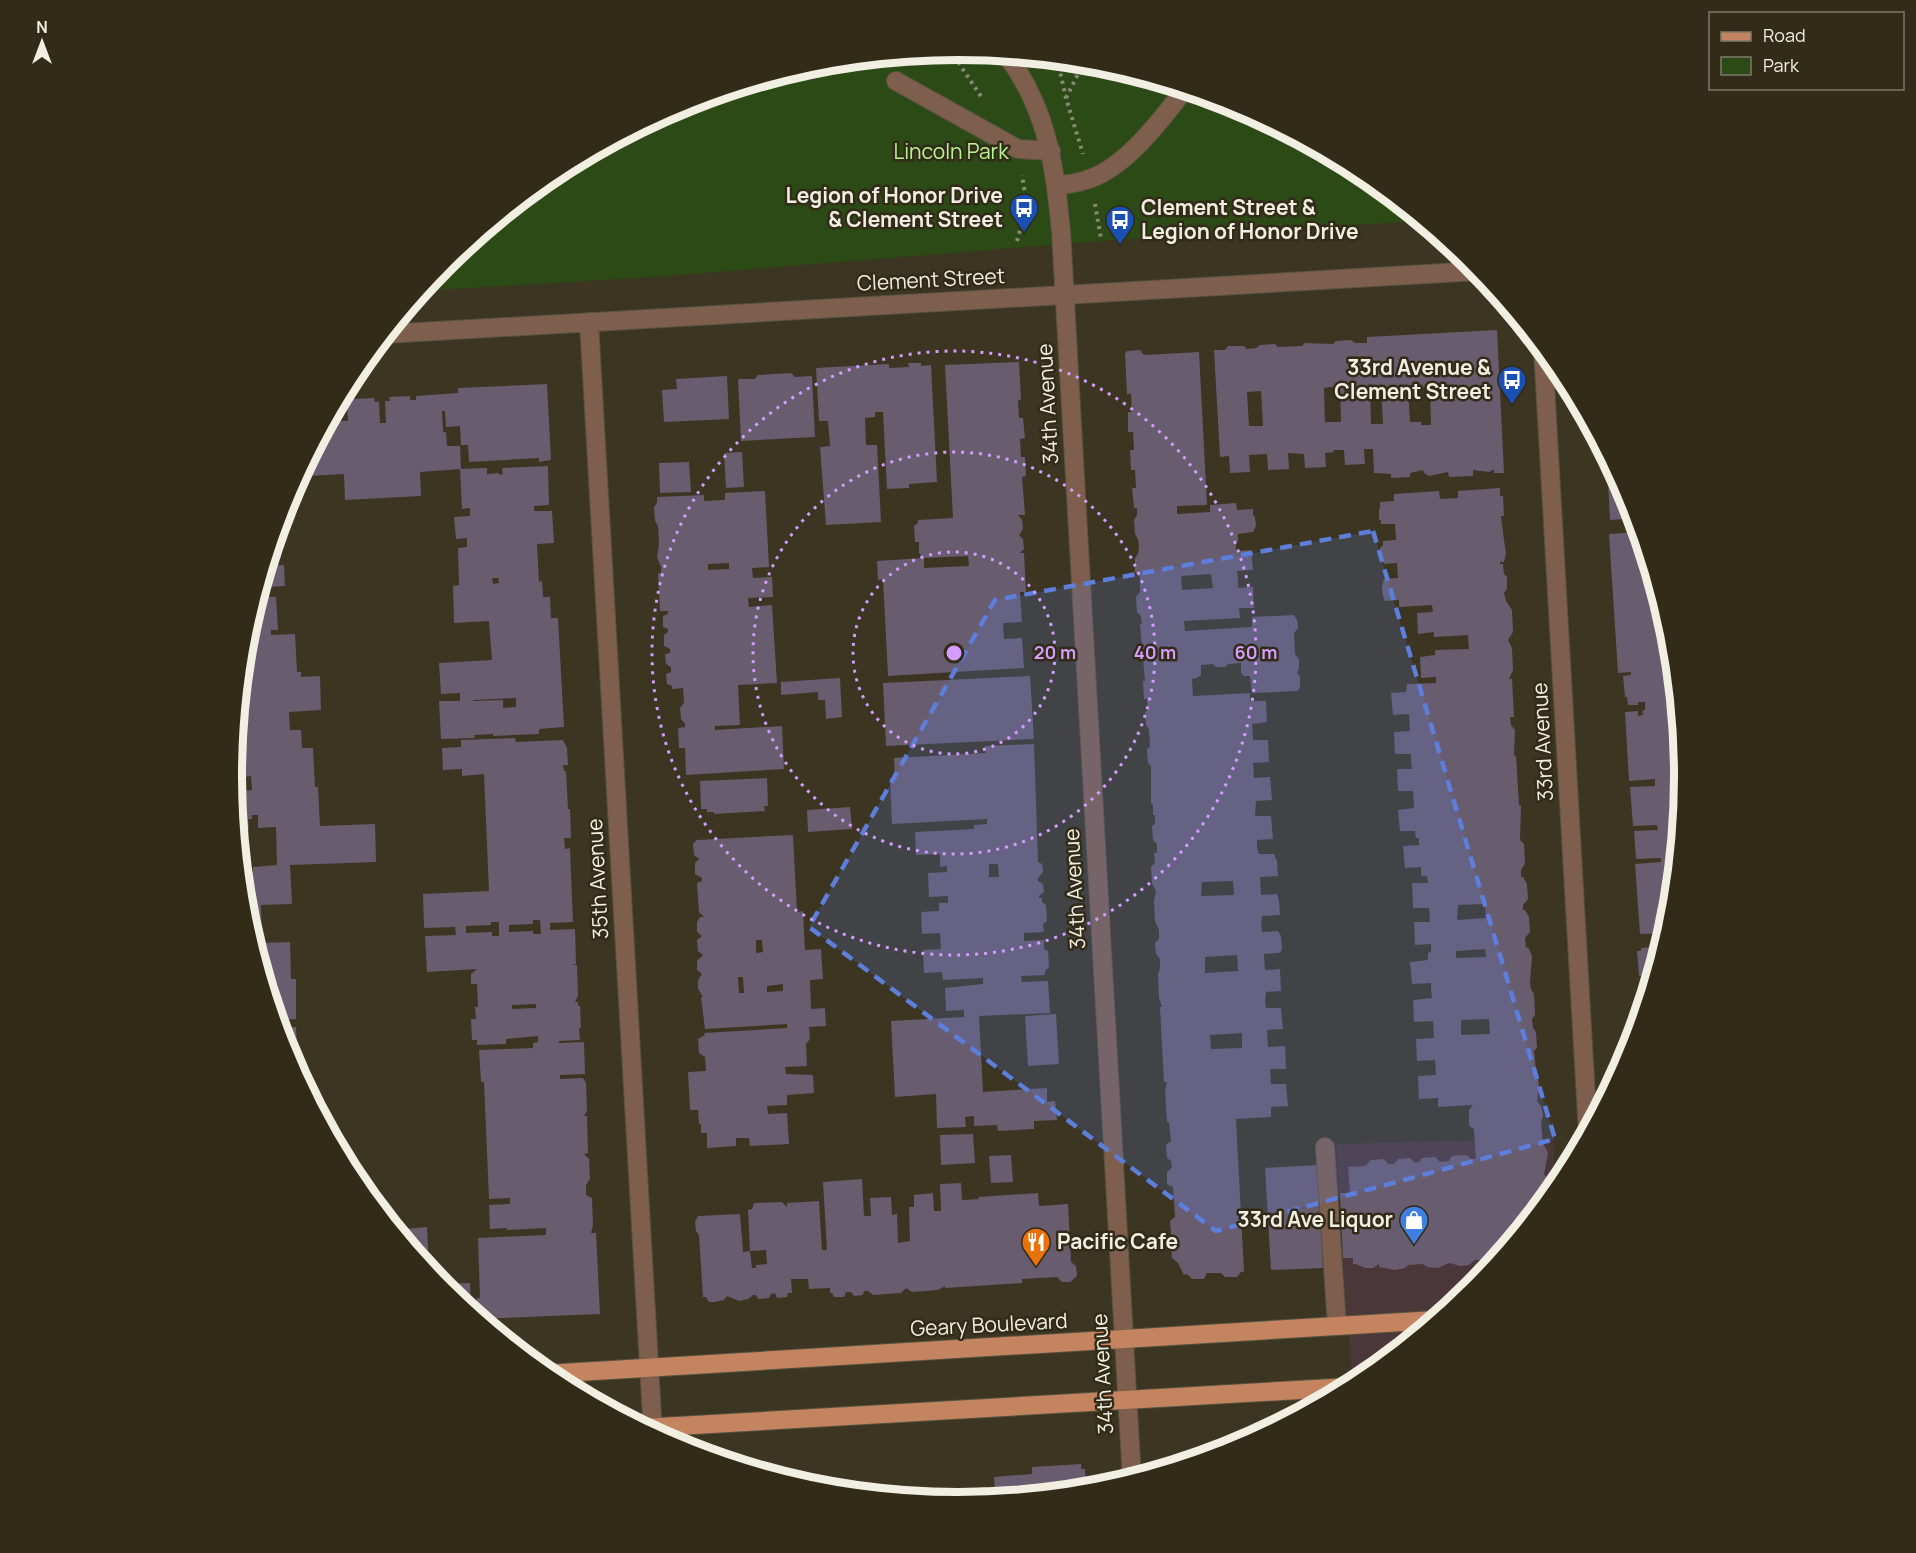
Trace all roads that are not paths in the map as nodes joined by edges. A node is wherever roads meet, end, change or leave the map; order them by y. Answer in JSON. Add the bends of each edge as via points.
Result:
{"nodes":[{"id":1,"x":1011,"y":63,"type":"edge"},
{"id":2,"x":896,"y":81,"type":"dead end"},
{"id":3,"x":1180,"y":95,"type":"edge"},
{"id":4,"x":1051,"y":151,"type":"junction"},
{"id":5,"x":1057,"y":186,"type":"junction"},
{"id":6,"x":1467,"y":272,"type":"edge"},
{"id":7,"x":1064,"y":295,"type":"junction"},
{"id":8,"x":589,"y":322,"type":"junction"},
{"id":9,"x":395,"y":333,"type":"edge"},
{"id":10,"x":1544,"y":364,"type":"edge"},
{"id":11,"x":1587,"y":1119,"type":"edge"},
{"id":12,"x":1325,"y":1147,"type":"dead end"},
{"id":13,"x":1423,"y":1321,"type":"edge"},
{"id":14,"x":1337,"y":1326,"type":"junction"},
{"id":15,"x":1124,"y":1339,"type":"junction"},
{"id":16,"x":648,"y":1368,"type":"junction"},
{"id":17,"x":562,"y":1373,"type":"edge"},
{"id":18,"x":1330,"y":1388,"type":"edge"},
{"id":19,"x":1127,"y":1400,"type":"junction"},
{"id":20,"x":649,"y":1422,"type":"edge"},
{"id":21,"x":664,"y":1429,"type":"edge"},
{"id":22,"x":1131,"y":1472,"type":"edge"}],
"edges":[{"from":1,"to":4,"type":"street","name":"34th Avenue","via":[[1042,118]]},
{"from":2,"to":4,"type":"street","via":[[1018,149]]},
{"from":3,"to":5,"type":"street","via":[[1142,142],[1106,170],[1090,179]]},
{"from":4,"to":5,"type":"street","name":"34th Avenue"},
{"from":5,"to":7,"type":"street","name":"34th Avenue"},
{"from":6,"to":7,"type":"street","name":"Clement Street"},
{"from":7,"to":8,"type":"street","name":"Clement Street"},
{"from":7,"to":15,"type":"street","name":"34th Avenue"},
{"from":8,"to":9,"type":"street","name":"Clement Street"},
{"from":8,"to":16,"type":"street","name":"35th Avenue"},
{"from":10,"to":11,"type":"street","name":"33rd Avenue"},
{"from":12,"to":14,"type":"street"},
{"from":13,"to":14,"type":"main road","name":"Geary Boulevard"},
{"from":14,"to":15,"type":"main road","name":"Geary Boulevard"},
{"from":15,"to":16,"type":"main road","name":"Geary Boulevard"},
{"from":15,"to":19,"type":"street","name":"34th Avenue"},
{"from":16,"to":17,"type":"main road","name":"Geary Boulevard"},
{"from":16,"to":20,"type":"street","name":"35th Avenue"},
{"from":18,"to":19,"type":"main road"},
{"from":19,"to":21,"type":"main road"},
{"from":19,"to":22,"type":"street","name":"34th Avenue"}]}
